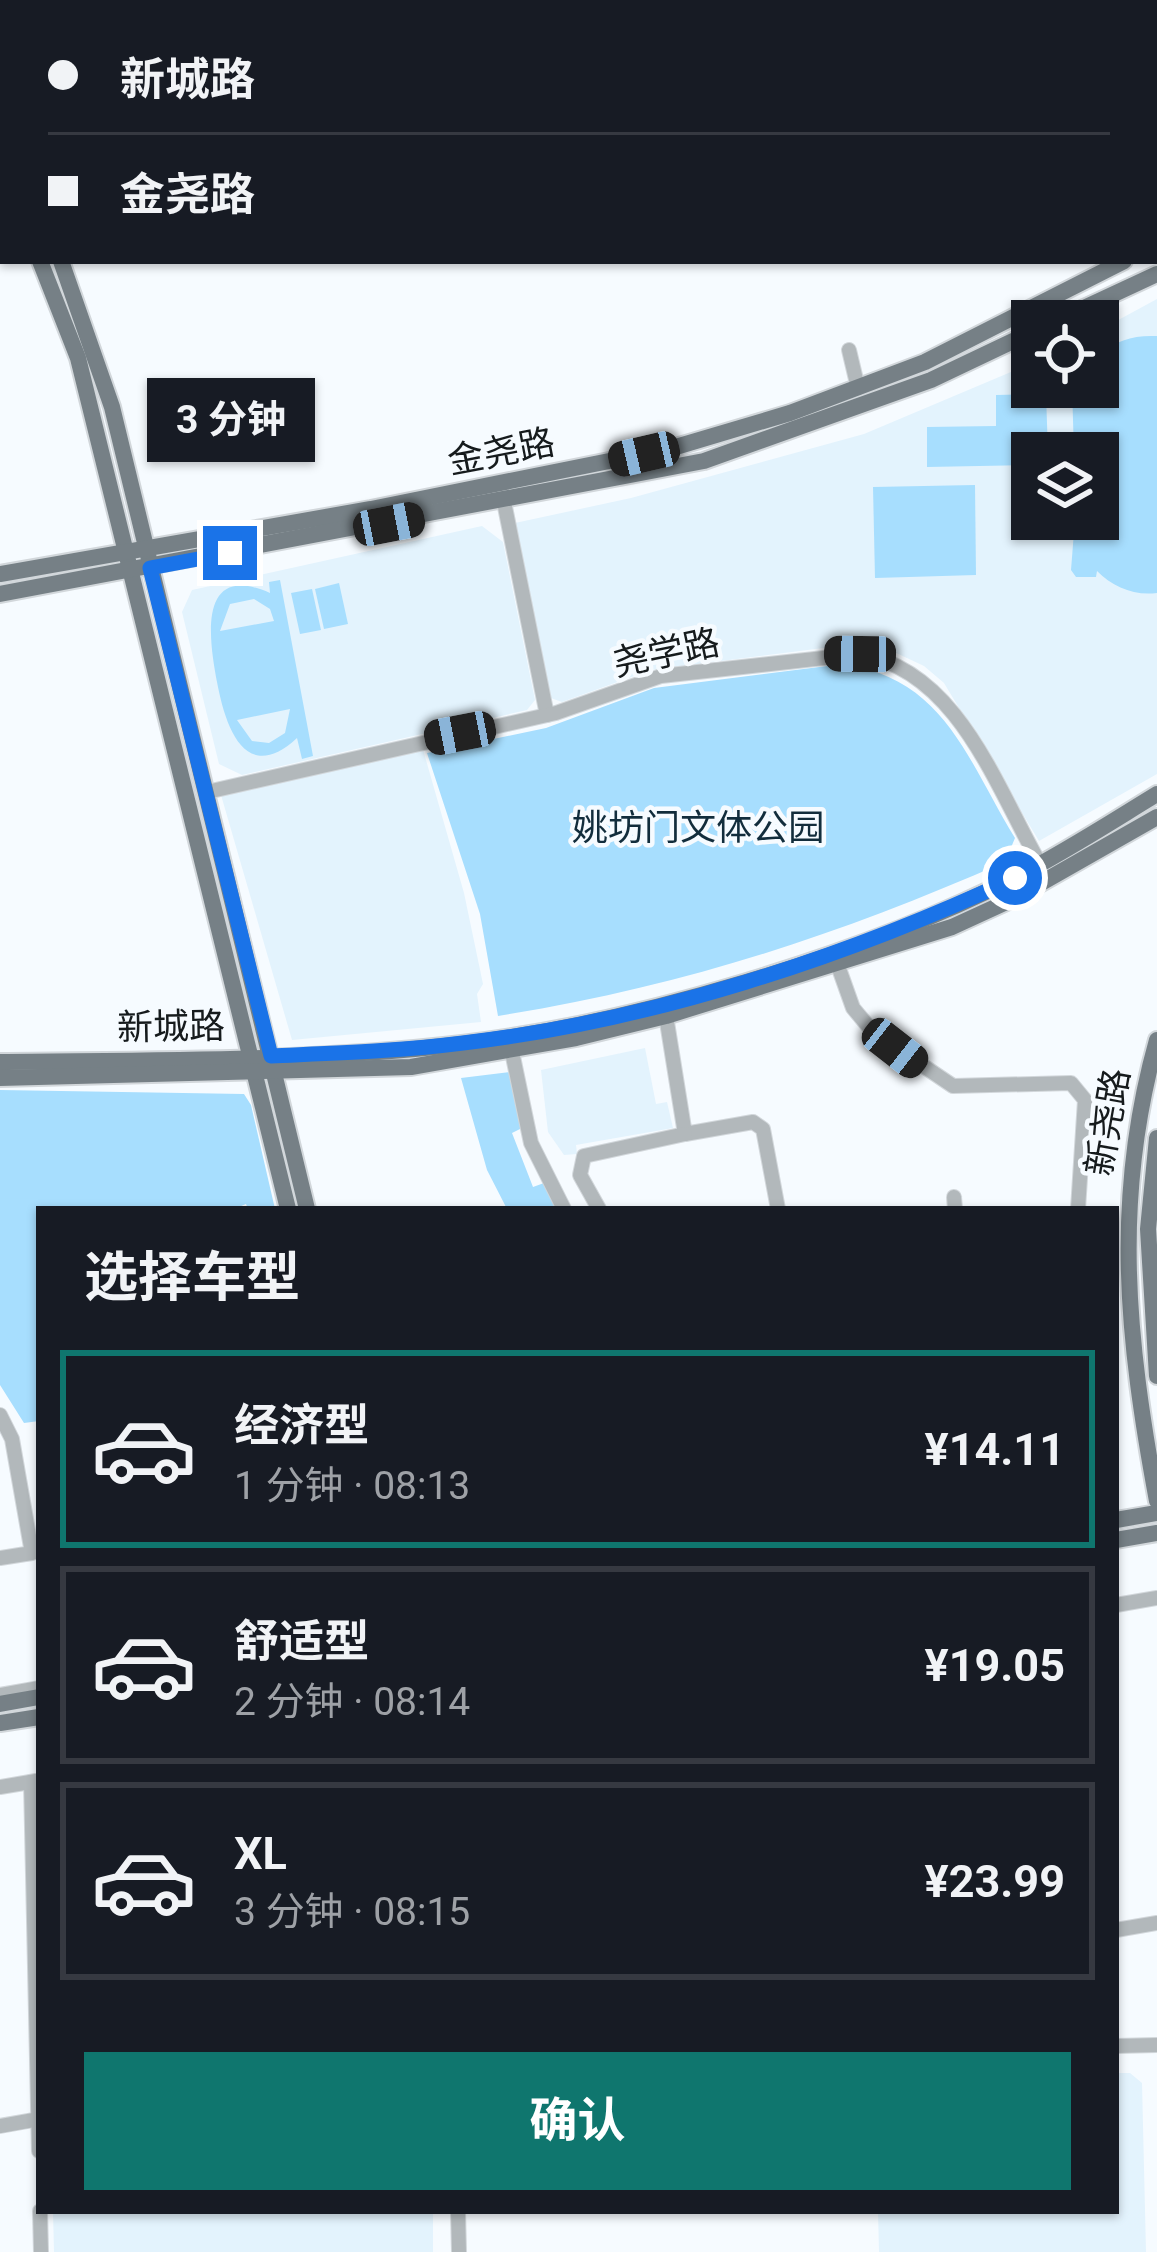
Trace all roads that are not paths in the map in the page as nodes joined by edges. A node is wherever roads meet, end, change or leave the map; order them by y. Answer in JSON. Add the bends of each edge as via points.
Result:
{"nodes":[{"id":1,"x":41,"y":264,"type":"edge"},
{"id":2,"x":62,"y":264,"type":"edge"},
{"id":3,"x":1118,"y":264,"type":"edge"},
{"id":4,"x":1157,"y":274,"type":"edge"},
{"id":5,"x":1101,"y":300,"type":"edge"},
{"id":6,"x":1011,"y":342,"type":"edge"},
{"id":7,"x":849,"y":350,"type":"dead end"},
{"id":8,"x":858,"y":388,"type":"junction"},
{"id":9,"x":504,"y":502,"type":"junction"},
{"id":10,"x":139,"y":561,"type":"junction"},
{"id":11,"x":0,"y":574,"type":"edge"},
{"id":12,"x":0,"y":594,"type":"edge"},
{"id":13,"x":547,"y":715,"type":"junction"},
{"id":14,"x":207,"y":792,"type":"junction"},
{"id":15,"x":1157,"y":794,"type":"edge"},
{"id":16,"x":1153,"y":823,"type":"edge"},
{"id":17,"x":1040,"y":864,"type":"junction"},
{"id":18,"x":837,"y":963,"type":"junction"},
{"id":19,"x":666,"y":1016,"type":"junction"},
{"id":20,"x":1157,"y":1040,"type":"edge"},
{"id":21,"x":512,"y":1052,"type":"junction"},
{"id":22,"x":0,"y":1062,"type":"edge"},
{"id":23,"x":264,"y":1065,"type":"junction"},
{"id":24,"x":0,"y":1078,"type":"edge"},
{"id":25,"x":686,"y":1134,"type":"junction"},
{"id":26,"x":1157,"y":1138,"type":"edge"},
{"id":27,"x":288,"y":1206,"type":"edge"},
{"id":28,"x":306,"y":1206,"type":"edge"},
{"id":29,"x":562,"y":1206,"type":"edge"},
{"id":30,"x":596,"y":1206,"type":"edge"},
{"id":31,"x":777,"y":1206,"type":"edge"},
{"id":32,"x":1078,"y":1206,"type":"edge"},
{"id":33,"x":1121,"y":1246,"type":"edge"},
{"id":34,"x":1122,"y":1268,"type":"edge"},
{"id":35,"x":1157,"y":1376,"type":"edge"},
{"id":36,"x":0,"y":1415,"type":"edge"},
{"id":37,"x":1157,"y":1501,"type":"edge"},
{"id":38,"x":1157,"y":1513,"type":"edge"},
{"id":39,"x":1119,"y":1519,"type":"edge"},
{"id":40,"x":1157,"y":1533,"type":"edge"},
{"id":41,"x":1119,"y":1539,"type":"edge"},
{"id":42,"x":0,"y":1558,"type":"edge"},
{"id":43,"x":1157,"y":1598,"type":"edge"},
{"id":44,"x":1119,"y":1604,"type":"edge"},
{"id":45,"x":36,"y":1689,"type":"edge"},
{"id":46,"x":36,"y":1697,"type":"edge"},
{"id":47,"x":0,"y":1700,"type":"edge"},
{"id":48,"x":36,"y":1718,"type":"edge"},
{"id":49,"x":0,"y":1724,"type":"edge"},
{"id":50,"x":35,"y":1781,"type":"edge"},
{"id":51,"x":0,"y":1787,"type":"edge"},
{"id":52,"x":36,"y":1866,"type":"edge"},
{"id":53,"x":1157,"y":1922,"type":"edge"},
{"id":54,"x":1119,"y":1929,"type":"edge"},
{"id":55,"x":1157,"y":2045,"type":"edge"},
{"id":56,"x":1119,"y":2046,"type":"edge"},
{"id":57,"x":36,"y":2120,"type":"edge"},
{"id":58,"x":0,"y":2126,"type":"edge"},
{"id":59,"x":40,"y":2214,"type":"edge"},
{"id":60,"x":458,"y":2214,"type":"edge"},
{"id":61,"x":41,"y":2252,"type":"edge"},
{"id":62,"x":459,"y":2252,"type":"edge"}],
"edges":[{"from":1,"to":10,"type":"main road"},
{"from":2,"to":10,"type":"main road","via":[[112,407]]},
{"from":3,"to":8,"type":"main road","name":"金尧路"},
{"from":4,"to":5,"type":"main road"},
{"from":6,"to":9,"type":"main road","name":"金尧路","via":[[931,380],[720,456]]},
{"from":7,"to":8,"type":"street"},
{"from":8,"to":10,"type":"main road","name":"金尧路","via":[[636,456]]},
{"from":9,"to":10,"type":"main road","name":"金尧路"},
{"from":9,"to":13,"type":"street"},
{"from":10,"to":11,"type":"main road","name":"金尧路"},
{"from":10,"to":12,"type":"main road","name":"金尧路"},
{"from":10,"to":14,"type":"main road"},
{"from":10,"to":23,"type":"main road"},
{"from":13,"to":14,"type":"street","name":"尧学路"},
{"from":13,"to":17,"type":"street","name":"尧学路","via":[[692,671],[833,654],[886,658],[917,674],[954,714]]},
{"from":14,"to":23,"type":"main road"},
{"from":15,"to":17,"type":"main road","name":"新城路"},
{"from":16,"to":18,"type":"main road","name":"新城路","via":[[973,918]]},
{"from":17,"to":23,"type":"main road","name":"新城路","via":[[904,926],[643,1009],[464,1043]]},
{"from":18,"to":19,"type":"main road","name":"新城路"},
{"from":18,"to":32,"type":"street","via":[[853,1008],[873,1032],[953,1086],[1071,1083],[1080,1090]]},
{"from":19,"to":21,"type":"main road","name":"新城路"},
{"from":19,"to":25,"type":"street"},
{"from":20,"to":33,"type":"main road","name":"新尧路"},
{"from":21,"to":23,"type":"main road","name":"新城路","via":[[411,1066]]},
{"from":21,"to":29,"type":"street","via":[[530,1142]]},
{"from":22,"to":23,"type":"main road","name":"新城路"},
{"from":23,"to":24,"type":"main road","name":"新城路"},
{"from":23,"to":27,"type":"main road"},
{"from":23,"to":28,"type":"main road"},
{"from":25,"to":30,"type":"street","via":[[584,1156],[580,1175]]},
{"from":25,"to":31,"type":"street","via":[[753,1122],[763,1129]]},
{"from":26,"to":35,"type":"main road","name":"新尧路","via":[[1148,1228]]},
{"from":33,"to":34,"type":"main road","name":"新尧路"},
{"from":34,"to":37,"type":"main road","name":"新尧路"},
{"from":36,"to":42,"type":"street","via":[[12,1439],[32,1552]]},
{"from":38,"to":39,"type":"main road"},
{"from":40,"to":41,"type":"main road"},
{"from":43,"to":44,"type":"street"},
{"from":45,"to":47,"type":"street"},
{"from":46,"to":47,"type":"main road"},
{"from":48,"to":49,"type":"main road"},
{"from":50,"to":51,"type":"street"},
{"from":50,"to":52,"type":"street"},
{"from":53,"to":54,"type":"street"},
{"from":55,"to":56,"type":"street"},
{"from":57,"to":58,"type":"street"},
{"from":59,"to":61,"type":"street"},
{"from":60,"to":62,"type":"street"}]}
